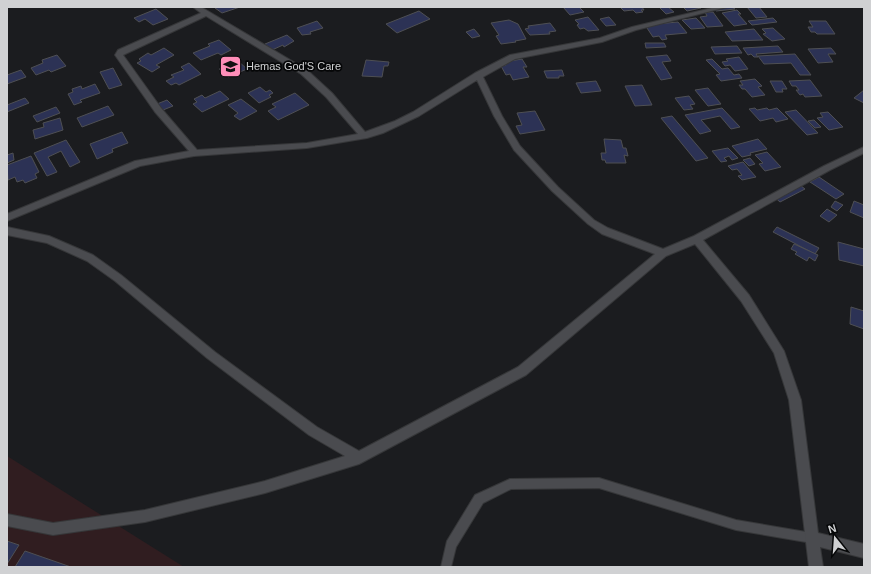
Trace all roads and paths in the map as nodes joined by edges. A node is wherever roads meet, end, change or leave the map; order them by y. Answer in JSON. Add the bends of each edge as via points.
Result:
{"nodes":[{"id":1,"x":196,"y":7,"type":"edge"},
{"id":2,"x":724,"y":7,"type":"edge"},
{"id":3,"x":206,"y":13,"type":"junction"},
{"id":4,"x":478,"y":75,"type":"junction"},
{"id":5,"x":364,"y":136,"type":"junction"},
{"id":6,"x":864,"y":150,"type":"edge"},
{"id":7,"x":195,"y":153,"type":"junction"},
{"id":8,"x":7,"y":218,"type":"edge"},
{"id":9,"x":7,"y":231,"type":"edge"},
{"id":10,"x":697,"y":239,"type":"junction"},
{"id":11,"x":663,"y":253,"type":"junction"},
{"id":12,"x":359,"y":458,"type":"junction"},
{"id":13,"x":7,"y":520,"type":"edge"},
{"id":14,"x":812,"y":538,"type":"junction"},
{"id":15,"x":864,"y":551,"type":"edge"},
{"id":16,"x":446,"y":567,"type":"edge"},
{"id":17,"x":816,"y":567,"type":"edge"}],
"edges":[{"from":1,"to":3,"type":"street"},
{"from":2,"to":4,"type":"street","via":[[634,28],[602,40],[513,57]]},
{"from":3,"to":5,"type":"street","via":[[304,72],[329,95]]},
{"from":3,"to":7,"type":"street","via":[[119,55],[158,110]]},
{"from":4,"to":5,"type":"street","via":[[391,126]]},
{"from":4,"to":11,"type":"street","via":[[517,148],[555,189],[592,222],[605,230]]},
{"from":5,"to":7,"type":"street","via":[[291,147]]},
{"from":6,"to":10,"type":"street"},
{"from":7,"to":8,"type":"street","via":[[138,163]]},
{"from":9,"to":12,"type":"street","via":[[48,240],[90,258],[211,355],[307,426]]},
{"from":10,"to":11,"type":"street"},
{"from":10,"to":14,"type":"street","via":[[745,298],[779,352],[795,400]]},
{"from":11,"to":12,"type":"street","via":[[522,371]]},
{"from":12,"to":13,"type":"street","via":[[265,487],[145,516],[53,529]]},
{"from":14,"to":15,"type":"street"},
{"from":14,"to":16,"type":"lane","via":[[736,525],[599,483],[510,484],[479,499],[452,545]]},
{"from":14,"to":17,"type":"street"}]}
